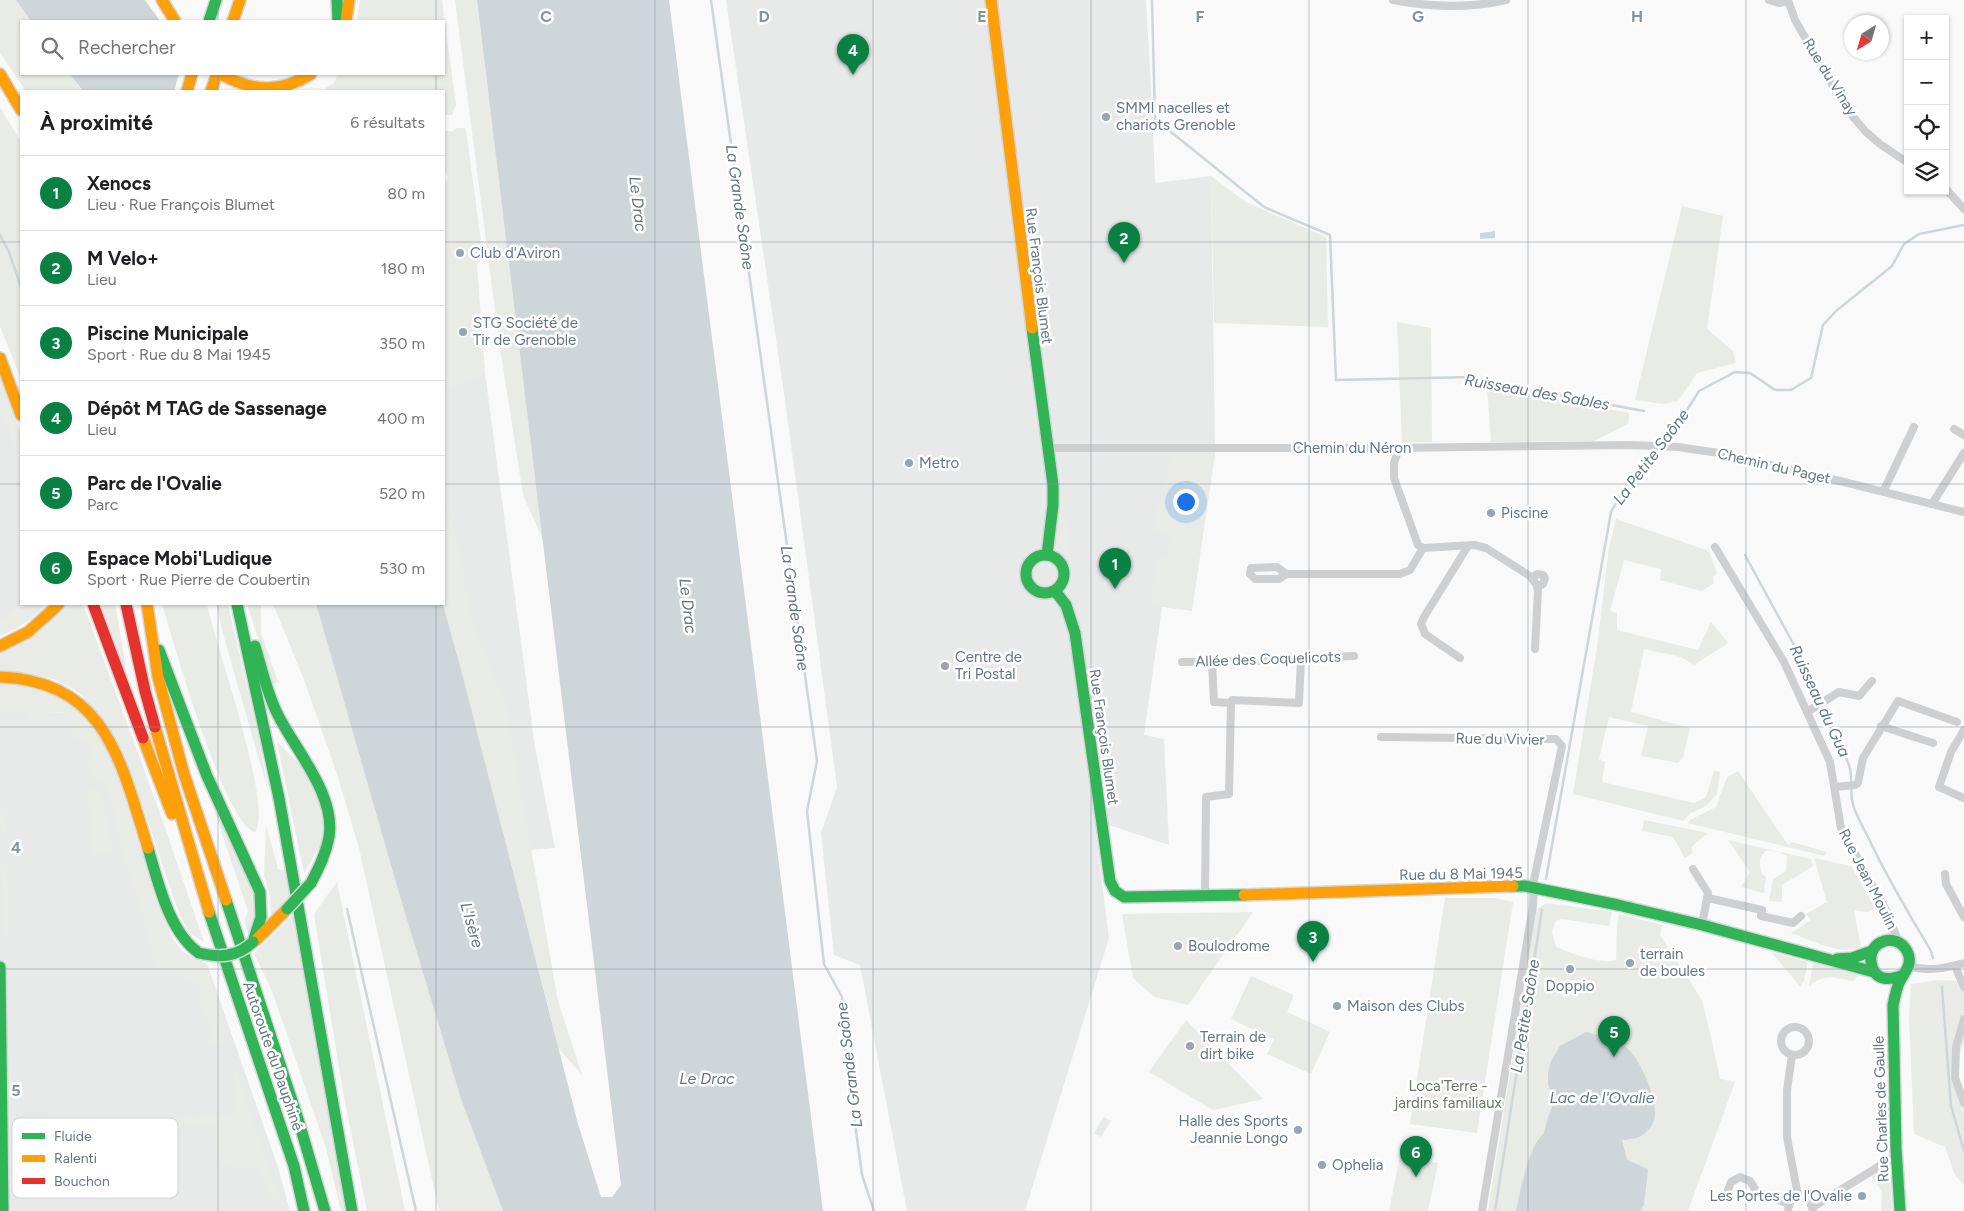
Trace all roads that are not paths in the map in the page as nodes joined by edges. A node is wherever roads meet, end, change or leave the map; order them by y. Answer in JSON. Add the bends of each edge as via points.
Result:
{"nodes":[{"id":1,"x":162,"y":0,"type":"edge"},
{"id":2,"x":216,"y":0,"type":"edge"},
{"id":3,"x":337,"y":0,"type":"edge"},
{"id":4,"x":349,"y":0,"type":"edge"},
{"id":5,"x":991,"y":0,"type":"edge"},
{"id":6,"x":1393,"y":0,"type":"edge"},
{"id":7,"x":1506,"y":0,"type":"edge"},
{"id":8,"x":1770,"y":0,"type":"edge"},
{"id":9,"x":1788,"y":0,"type":"edge"},
{"id":10,"x":240,"y":3,"type":"edge"},
{"id":11,"x":1426,"y":3,"type":"edge"},
{"id":12,"x":175,"y":20,"type":"edge"},
{"id":13,"x":209,"y":20,"type":"edge"},
{"id":14,"x":233,"y":20,"type":"edge"},
{"id":15,"x":338,"y":20,"type":"edge"},
{"id":16,"x":346,"y":20,"type":"edge"},
{"id":17,"x":0,"y":74,"type":"edge"},
{"id":18,"x":192,"y":75,"type":"edge"},
{"id":19,"x":219,"y":75,"type":"edge"},
{"id":20,"x":221,"y":75,"type":"edge"},
{"id":21,"x":309,"y":75,"type":"edge"},
{"id":22,"x":187,"y":90,"type":"edge"},
{"id":23,"x":211,"y":90,"type":"edge"},
{"id":24,"x":20,"y":108,"type":"edge"},
{"id":25,"x":1904,"y":159,"type":"edge"},
{"id":26,"x":1949,"y":192,"type":"edge"},
{"id":27,"x":1964,"y":209,"type":"edge"},
{"id":28,"x":0,"y":358,"type":"edge"},
{"id":29,"x":20,"y":412,"type":"edge"},
{"id":30,"x":1914,"y":427,"type":"dead end"},
{"id":31,"x":1954,"y":429,"type":"dead end"},
{"id":32,"x":1964,"y":435,"type":"edge"},
{"id":33,"x":1660,"y":446,"type":"joint"},
{"id":34,"x":1046,"y":448,"type":"junction"},
{"id":35,"x":1399,"y":448,"type":"junction"},
{"id":36,"x":1964,"y":453,"type":"edge"},
{"id":37,"x":1883,"y":492,"type":"junction"},
{"id":38,"x":1932,"y":504,"type":"junction"},
{"id":39,"x":1964,"y":512,"type":"edge"},
{"id":40,"x":1468,"y":546,"type":"junction"},
{"id":41,"x":1715,"y":547,"type":"dead end"},
{"id":42,"x":1423,"y":548,"type":"junction"},
{"id":43,"x":1046,"y":555,"type":"junction"},
{"id":44,"x":1286,"y":574,"type":"dead end"},
{"id":45,"x":1055,"y":591,"type":"junction"},
{"id":46,"x":58,"y":605,"type":"edge"},
{"id":47,"x":92,"y":605,"type":"edge"},
{"id":48,"x":126,"y":605,"type":"edge"},
{"id":49,"x":147,"y":605,"type":"edge"},
{"id":50,"x":239,"y":605,"type":"edge"},
{"id":51,"x":239,"y":605,"type":"edge"},
{"id":52,"x":154,"y":639,"type":"junction"},
{"id":53,"x":0,"y":646,"type":"edge"},
{"id":54,"x":1535,"y":649,"type":"dead end"},
{"id":55,"x":1354,"y":656,"type":"dead end"},
{"id":56,"x":1301,"y":658,"type":"junction"},
{"id":57,"x":1460,"y":658,"type":"dead end"},
{"id":58,"x":1182,"y":662,"type":"dead end"},
{"id":59,"x":1212,"y":662,"type":"junction"},
{"id":60,"x":0,"y":677,"type":"edge"},
{"id":61,"x":1872,"y":681,"type":"dead end"},
{"id":62,"x":1231,"y":703,"type":"junction"},
{"id":63,"x":1807,"y":712,"type":"junction"},
{"id":64,"x":1957,"y":722,"type":"dead end"},
{"id":65,"x":1881,"y":726,"type":"junction"},
{"id":66,"x":1964,"y":730,"type":"edge"},
{"id":67,"x":1381,"y":737,"type":"dead end"},
{"id":68,"x":1933,"y":743,"type":"dead end"},
{"id":69,"x":1835,"y":787,"type":"junction"},
{"id":70,"x":1964,"y":798,"type":"edge"},
{"id":71,"x":1694,"y":869,"type":"dead end"},
{"id":72,"x":1945,"y":874,"type":"dead end"},
{"id":73,"x":1535,"y":888,"type":"junction"},
{"id":74,"x":1115,"y":891,"type":"joint"},
{"id":75,"x":1205,"y":897,"type":"junction"},
{"id":76,"x":1708,"y":898,"type":"junction"},
{"id":77,"x":208,"y":911,"type":"junction"},
{"id":78,"x":1964,"y":915,"type":"edge"},
{"id":79,"x":1801,"y":916,"type":"dead end"},
{"id":80,"x":1702,"y":925,"type":"junction"},
{"id":81,"x":1898,"y":941,"type":"junction"},
{"id":82,"x":253,"y":942,"type":"junction"},
{"id":83,"x":1872,"y":951,"type":"junction"},
{"id":84,"x":1830,"y":960,"type":"junction"},
{"id":85,"x":1964,"y":964,"type":"edge"},
{"id":86,"x":1955,"y":966,"type":"junction"},
{"id":87,"x":0,"y":968,"type":"edge"},
{"id":88,"x":1906,"y":970,"type":"junction"},
{"id":89,"x":1877,"y":974,"type":"junction"},
{"id":90,"x":1964,"y":987,"type":"edge"},
{"id":91,"x":1893,"y":1006,"type":"junction"},
{"id":92,"x":1964,"y":1020,"type":"edge"},
{"id":93,"x":1792,"y":1056,"type":"dead end"},
{"id":94,"x":1964,"y":1103,"type":"edge"},
{"id":95,"x":1897,"y":1159,"type":"junction"},
{"id":96,"x":1727,"y":1192,"type":"dead end"},
{"id":97,"x":1798,"y":1196,"type":"junction"},
{"id":98,"x":1788,"y":1207,"type":"edge"},
{"id":99,"x":1813,"y":1209,"type":"edge"},
{"id":100,"x":3,"y":1211,"type":"edge"},
{"id":101,"x":304,"y":1211,"type":"edge"},
{"id":102,"x":325,"y":1211,"type":"edge"},
{"id":103,"x":352,"y":1211,"type":"edge"},
{"id":104,"x":1482,"y":1211,"type":"edge"},
{"id":105,"x":1900,"y":1211,"type":"edge"}],
"edges":[{"from":1,"to":12,"type":"main road"},
{"from":2,"to":13,"type":"main road"},
{"from":3,"to":15,"type":"main road"},
{"from":4,"to":16,"type":"main road"},
{"from":5,"to":34,"type":"main road","name":"Rue François Blumet"},
{"from":6,"to":11,"type":"street"},
{"from":7,"to":11,"type":"street","via":[[1465,7]]},
{"from":8,"to":9,"type":"street","via":[[1779,4]]},
{"from":9,"to":25,"type":"street","name":"Rue du Vinay","via":[[1795,20],[1845,106],[1865,131]]},
{"from":10,"to":14,"type":"main road"},
{"from":17,"to":24,"type":"main road"},
{"from":18,"to":22,"type":"main road"},
{"from":19,"to":23,"type":"main road"},
{"from":20,"to":21,"type":"main road","via":[[260,89],[281,88]]},
{"from":26,"to":27,"type":"street"},
{"from":28,"to":29,"type":"main road"},
{"from":30,"to":37,"type":"street"},
{"from":31,"to":32,"type":"street"},
{"from":33,"to":35,"type":"street","name":"Chemin du Néron"},
{"from":33,"to":37,"type":"street","name":"Chemin du Paget","via":[[1719,453]]},
{"from":34,"to":35,"type":"street","name":"Chemin du Néron"},
{"from":34,"to":43,"type":"main road","name":"Rue François Blumet","via":[[1053,485]]},
{"from":35,"to":42,"type":"street","via":[[1394,478],[1418,545]]},
{"from":36,"to":38,"type":"street"},
{"from":37,"to":38,"type":"street","name":"Chemin du Paget"},
{"from":38,"to":39,"type":"street","name":"Chemin du Paget"},
{"from":40,"to":42,"type":"street"},
{"from":40,"to":54,"type":"street","via":[[1486,548],[1532,578],[1537,587]]},
{"from":40,"to":57,"type":"street","via":[[1422,624],[1425,634]]},
{"from":41,"to":63,"type":"street","name":"Rue Jean Moulin","via":[[1784,662]]},
{"from":42,"to":44,"type":"street","via":[[1410,570],[1400,574]]},
{"from":43,"to":45,"type":"main road","via":[[1058,560],[1064,572],[1062,583]]},
{"from":43,"to":45,"type":"main road","via":[[1036,557],[1028,564],[1026,581],[1038,593]]},
{"from":45,"to":74,"type":"main road","name":"Rue François Blumet","via":[[1071,618],[1075,633],[1102,834]]},
{"from":46,"to":53,"type":"main road","via":[[28,632]]},
{"from":47,"to":77,"type":"main road"},
{"from":48,"to":77,"type":"main road","via":[[145,692]]},
{"from":49,"to":52,"type":"main road"},
{"from":50,"to":82,"type":"main road","bridge":true,"via":[[269,697],[317,782],[328,808],[331,833],[320,868],[311,883]]},
{"from":51,"to":103,"type":"main road","via":[[279,798]]},
{"from":52,"to":82,"type":"main road","via":[[174,682],[207,777],[260,892],[262,921]]},
{"from":52,"to":102,"type":"main road","via":[[158,677],[184,774],[289,1090]]},
{"from":55,"to":56,"type":"street","name":"Allée des Coquelicots"},
{"from":56,"to":59,"type":"street","name":"Allée des Coquelicots"},
{"from":56,"to":62,"type":"street","via":[[1300,704],[1232,700]]},
{"from":58,"to":59,"type":"street","name":"Allée des Coquelicots"},
{"from":59,"to":62,"type":"street","via":[[1214,702]]},
{"from":60,"to":82,"type":"main road","bridge":true,"via":[[32,679],[49,685],[75,700],[97,721],[116,753],[177,930],[189,946],[199,953],[215,957],[232,956],[246,950]]},
{"from":61,"to":63,"type":"street","via":[[1859,696],[1839,692]]},
{"from":62,"to":75,"type":"street","via":[[1229,794],[1206,797]]},
{"from":63,"to":69,"type":"street","name":"Rue Jean Moulin","via":[[1830,762]]},
{"from":64,"to":65,"type":"street","via":[[1898,702]]},
{"from":65,"to":68,"type":"street"},
{"from":65,"to":69,"type":"street","via":[[1864,758],[1858,783]]},
{"from":66,"to":70,"type":"street","via":[[1951,752],[1938,787]]},
{"from":67,"to":73,"type":"street","name":"Rue du Vivier","via":[[1556,739],[1562,746]]},
{"from":69,"to":81,"type":"street","name":"Rue Jean Moulin","via":[[1841,828],[1888,914]]},
{"from":71,"to":76,"type":"street"},
{"from":72,"to":78,"type":"street","via":[[1946,884]]},
{"from":73,"to":75,"type":"main road","name":"Rue du 8 Mai 1945","via":[[1496,885]]},
{"from":73,"to":80,"type":"main road","name":"Rue du 8 Mai 1945"},
{"from":73,"to":104,"type":"street"},
{"from":74,"to":75,"type":"main road","name":"Rue du 8 Mai 1945","via":[[1124,897],[1136,898]]},
{"from":76,"to":79,"type":"street","via":[[1762,910],[1761,916],[1792,923]]},
{"from":76,"to":80,"type":"street"},
{"from":77,"to":101,"type":"main road","name":"Autoroute du Dauphiné","via":[[294,1166]]},
{"from":80,"to":84,"type":"main road","name":"Rue du 8 Mai 1945"},
{"from":81,"to":83,"type":"main road","via":[[1883,941]]},
{"from":81,"to":88,"type":"main road","via":[[1910,960]]},
{"from":83,"to":84,"type":"main road","name":"Rue du 8 Mai 1945","via":[[1852,958]]},
{"from":83,"to":89,"type":"main road","via":[[1870,962]]},
{"from":84,"to":89,"type":"main road","name":"Rue du 8 Mai 1945"},
{"from":85,"to":86,"type":"street"},
{"from":86,"to":88,"type":"street"},
{"from":86,"to":90,"type":"street"},
{"from":87,"to":100,"type":"main road"},
{"from":88,"to":89,"type":"main road","via":[[1892,980]]},
{"from":88,"to":91,"type":"main road","name":"Rue Charles de Gaulle","via":[[1896,989]]},
{"from":89,"to":91,"type":"main road","name":"Rue Charles de Gaulle"},
{"from":91,"to":95,"type":"main road","name":"Rue Charles de Gaulle"},
{"from":92,"to":94,"type":"street","via":[[1956,1047],[1955,1078]]},
{"from":93,"to":97,"type":"street","via":[[1787,1090],[1787,1136]]},
{"from":95,"to":99,"type":"street","via":[[1891,1159]]},
{"from":95,"to":105,"type":"main road","name":"Rue Charles de Gaulle"},
{"from":96,"to":98,"type":"street","via":[[1731,1182],[1740,1177],[1750,1181],[1757,1192]]},
{"from":97,"to":98,"type":"street"},
{"from":97,"to":99,"type":"street","via":[[1810,1200]]}]}
